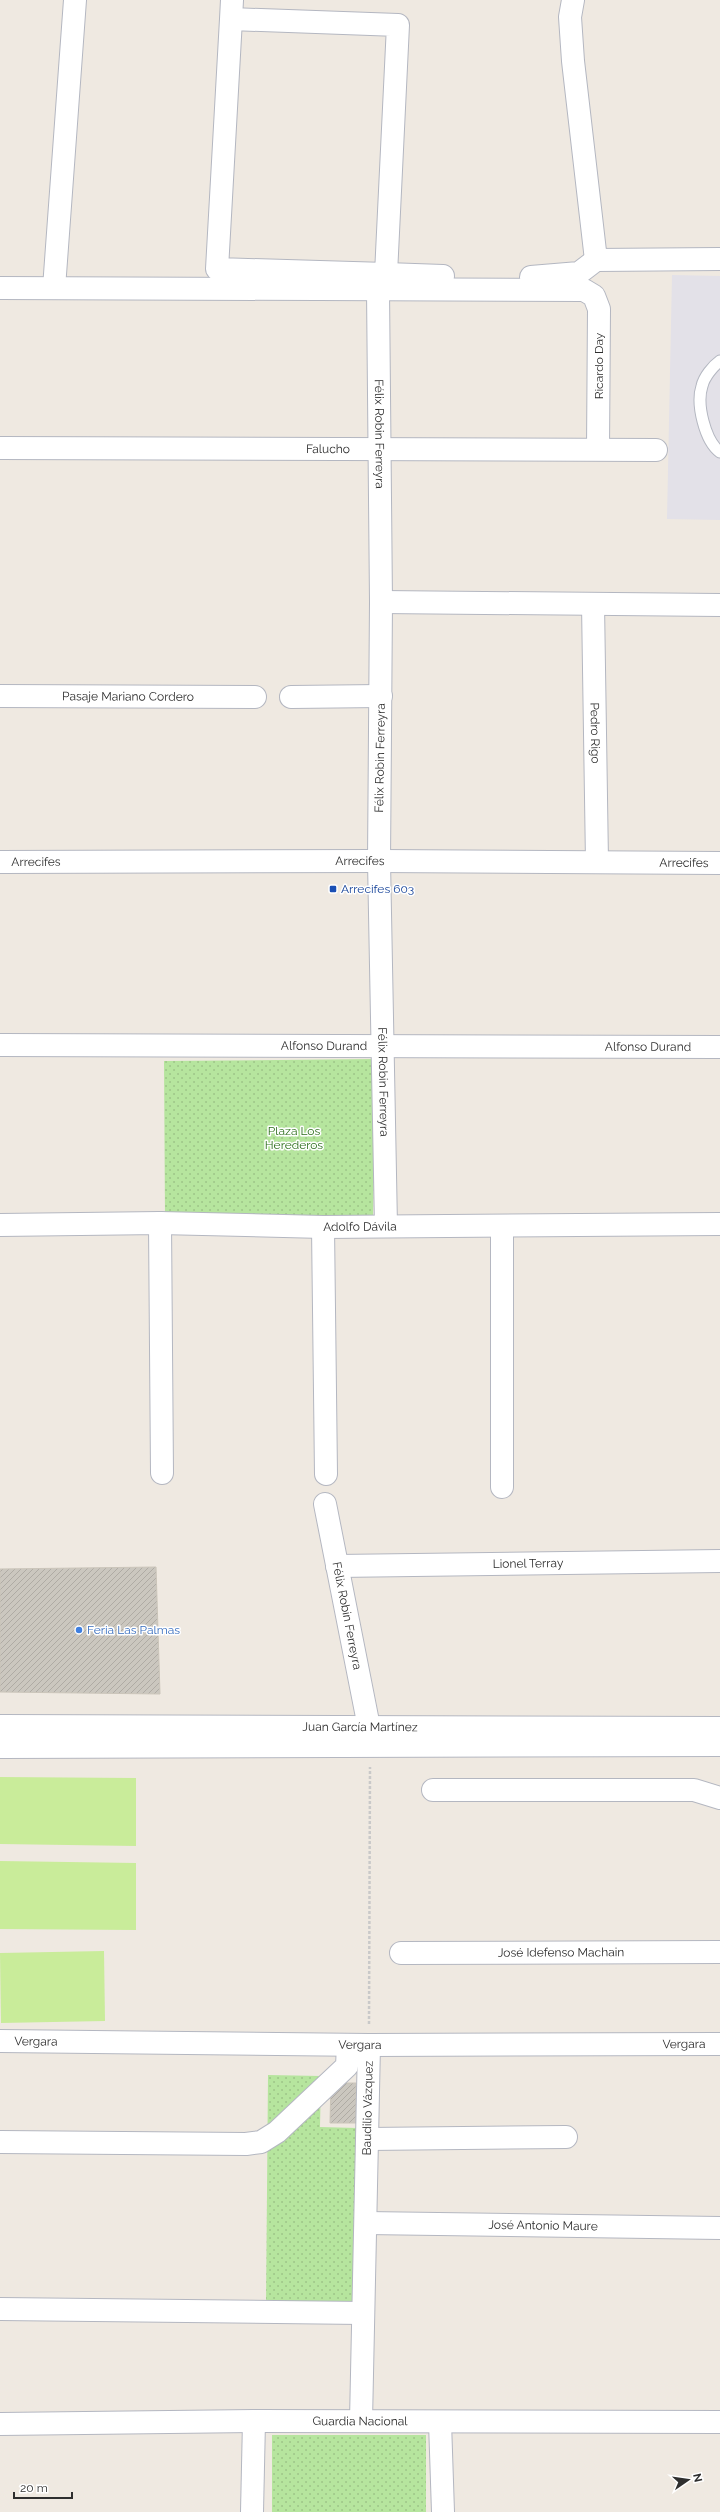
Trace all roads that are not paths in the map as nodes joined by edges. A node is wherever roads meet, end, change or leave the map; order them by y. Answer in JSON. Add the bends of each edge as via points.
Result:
{"nodes":[{"id":1,"x":74,"y":0,"type":"edge"},
{"id":2,"x":573,"y":0,"type":"edge"},
{"id":3,"x":232,"y":10,"type":"edge"},
{"id":4,"x":720,"y":259,"type":"edge"},
{"id":5,"x":596,"y":260,"type":"junction"},
{"id":6,"x":382,"y":282,"type":"junction"},
{"id":7,"x":0,"y":288,"type":"edge"},
{"id":8,"x":54,"y":288,"type":"junction"},
{"id":9,"x":720,"y":361,"type":"edge"},
{"id":10,"x":0,"y":448,"type":"edge"},
{"id":11,"x":598,"y":449,"type":"junction"},
{"id":12,"x":380,"y":450,"type":"junction"},
{"id":13,"x":656,"y":450,"type":"dead end"},
{"id":14,"x":720,"y":452,"type":"edge"},
{"id":15,"x":381,"y":602,"type":"junction"},
{"id":16,"x":593,"y":604,"type":"junction"},
{"id":17,"x":720,"y":605,"type":"edge"},
{"id":18,"x":0,"y":696,"type":"edge"},
{"id":19,"x":381,"y":696,"type":"junction"},
{"id":20,"x":255,"y":697,"type":"dead end"},
{"id":21,"x":291,"y":697,"type":"dead end"},
{"id":22,"x":379,"y":860,"type":"junction"},
{"id":23,"x":0,"y":862,"type":"edge"},
{"id":24,"x":597,"y":862,"type":"junction"},
{"id":25,"x":720,"y":863,"type":"edge"},
{"id":26,"x":383,"y":1044,"type":"junction"},
{"id":27,"x":0,"y":1045,"type":"edge"},
{"id":28,"x":720,"y":1047,"type":"edge"},
{"id":29,"x":160,"y":1223,"type":"junction"},
{"id":30,"x":720,"y":1224,"type":"edge"},
{"id":31,"x":0,"y":1225,"type":"edge"},
{"id":32,"x":323,"y":1226,"type":"junction"},
{"id":33,"x":386,"y":1226,"type":"junction"},
{"id":34,"x":502,"y":1226,"type":"junction"},
{"id":35,"x":162,"y":1473,"type":"dead end"},
{"id":36,"x":326,"y":1474,"type":"dead end"},
{"id":37,"x":502,"y":1487,"type":"dead end"},
{"id":38,"x":325,"y":1504,"type":"dead end"},
{"id":39,"x":720,"y":1561,"type":"edge"},
{"id":40,"x":337,"y":1566,"type":"junction"},
{"id":41,"x":0,"y":1726,"type":"edge"},
{"id":42,"x":720,"y":1728,"type":"edge"},
{"id":43,"x":370,"y":1737,"type":"junction"},
{"id":44,"x":720,"y":1745,"type":"edge"},
{"id":45,"x":0,"y":1747,"type":"edge"},
{"id":46,"x":433,"y":1790,"type":"dead end"},
{"id":47,"x":720,"y":1798,"type":"edge"},
{"id":48,"x":720,"y":1952,"type":"edge"},
{"id":49,"x":401,"y":1953,"type":"dead end"},
{"id":50,"x":0,"y":2041,"type":"edge"},
{"id":51,"x":720,"y":2044,"type":"edge"},
{"id":52,"x":358,"y":2045,"type":"junction"},
{"id":53,"x":566,"y":2137,"type":"dead end"},
{"id":54,"x":368,"y":2139,"type":"junction"},
{"id":55,"x":0,"y":2142,"type":"edge"},
{"id":56,"x":366,"y":2223,"type":"junction"},
{"id":57,"x":720,"y":2228,"type":"edge"},
{"id":58,"x":0,"y":2309,"type":"edge"},
{"id":59,"x":363,"y":2312,"type":"junction"},
{"id":60,"x":254,"y":2421,"type":"junction"},
{"id":61,"x":361,"y":2421,"type":"junction"},
{"id":62,"x":440,"y":2422,"type":"junction"},
{"id":63,"x":720,"y":2422,"type":"edge"},
{"id":64,"x":0,"y":2424,"type":"edge"},
{"id":65,"x":252,"y":2512,"type":"edge"},
{"id":66,"x":443,"y":2512,"type":"edge"}],
"edges":[{"from":1,"to":8,"type":"street"},
{"from":2,"to":5,"type":"street","via":[[570,17],[573,61]]},
{"from":3,"to":6,"type":"street","name":"Félix Robin Ferreyra","via":[[398,25]]},
{"from":3,"to":6,"type":"street","via":[[217,269]]},
{"from":4,"to":5,"type":"street"},
{"from":5,"to":6,"type":"street","via":[[579,273],[526,278]]},
{"from":6,"to":8,"type":"street"},
{"from":6,"to":11,"type":"street","name":"Ricardo Day","via":[[584,290],[594,296],[600,309]]},
{"from":6,"to":12,"type":"street","name":"Félix Robin Ferreyra"},
{"from":7,"to":8,"type":"street"},
{"from":9,"to":14,"type":"lane","via":[[715,364],[702,386],[700,411],[708,436]]},
{"from":10,"to":12,"type":"street","name":"Falucho"},
{"from":11,"to":12,"type":"street","name":"Falucho"},
{"from":11,"to":13,"type":"street","name":"Falucho"},
{"from":12,"to":15,"type":"street","name":"Félix Robin Ferreyra"},
{"from":15,"to":16,"type":"street"},
{"from":15,"to":19,"type":"street","name":"Félix Robin Ferreyra"},
{"from":16,"to":17,"type":"street"},
{"from":16,"to":24,"type":"street","name":"Pedro Rigo"},
{"from":18,"to":20,"type":"street","name":"Pasaje Mariano Cordero"},
{"from":19,"to":21,"type":"street"},
{"from":19,"to":22,"type":"street","name":"Félix Robin Ferreyra"},
{"from":22,"to":23,"type":"street","name":"Arrecifes"},
{"from":22,"to":24,"type":"street","name":"Arrecifes"},
{"from":22,"to":26,"type":"street","name":"Félix Robin Ferreyra"},
{"from":24,"to":25,"type":"street","name":"Arrecifes"},
{"from":26,"to":27,"type":"street","name":"Alfonso Durand"},
{"from":26,"to":28,"type":"street","name":"Alfonso Durand"},
{"from":26,"to":33,"type":"street","name":"Félix Robin Ferreyra"},
{"from":29,"to":31,"type":"street","name":"Adolfo Dávila"},
{"from":29,"to":32,"type":"street","name":"Adolfo Dávila"},
{"from":29,"to":35,"type":"street"},
{"from":30,"to":34,"type":"street","name":"Adolfo Dávila"},
{"from":32,"to":33,"type":"street","name":"Adolfo Dávila"},
{"from":32,"to":36,"type":"street"},
{"from":33,"to":34,"type":"street","name":"Adolfo Dávila"},
{"from":34,"to":37,"type":"street"},
{"from":38,"to":40,"type":"street","name":"Félix Robin Ferreyra"},
{"from":39,"to":40,"type":"street","name":"Lionel Terray"},
{"from":40,"to":43,"type":"street","name":"Félix Robin Ferreyra"},
{"from":41,"to":43,"type":"street","name":"Juan García Martínez"},
{"from":42,"to":43,"type":"street","name":"Juan García Martínez"},
{"from":43,"to":44,"type":"street","name":"Juan García Martínez"},
{"from":43,"to":45,"type":"street","name":"Juan García Martínez"},
{"from":46,"to":47,"type":"street","via":[[694,1790]]},
{"from":48,"to":49,"type":"street","name":"José Idefenso Machain"},
{"from":50,"to":52,"type":"street","name":"Vergara"},
{"from":51,"to":52,"type":"street","name":"Vergara"},
{"from":52,"to":54,"type":"street","name":"Baudilio Vázquez"},
{"from":52,"to":55,"type":"street","via":[[347,2066],[277,2132],[261,2142]]},
{"from":53,"to":54,"type":"street"},
{"from":54,"to":56,"type":"street","name":"Baudilio Vázquez"},
{"from":56,"to":57,"type":"street","name":"José Antonio Maure"},
{"from":56,"to":59,"type":"street","name":"Baudilio Vázquez"},
{"from":58,"to":59,"type":"street"},
{"from":59,"to":61,"type":"street","name":"Baudilio Vázquez"},
{"from":60,"to":61,"type":"street","name":"Guardia Nacional"},
{"from":60,"to":64,"type":"street","name":"Guardia Nacional"},
{"from":60,"to":65,"type":"street"},
{"from":61,"to":62,"type":"street","name":"Guardia Nacional"},
{"from":62,"to":63,"type":"street","name":"Guardia Nacional"},
{"from":62,"to":66,"type":"street"}]}
